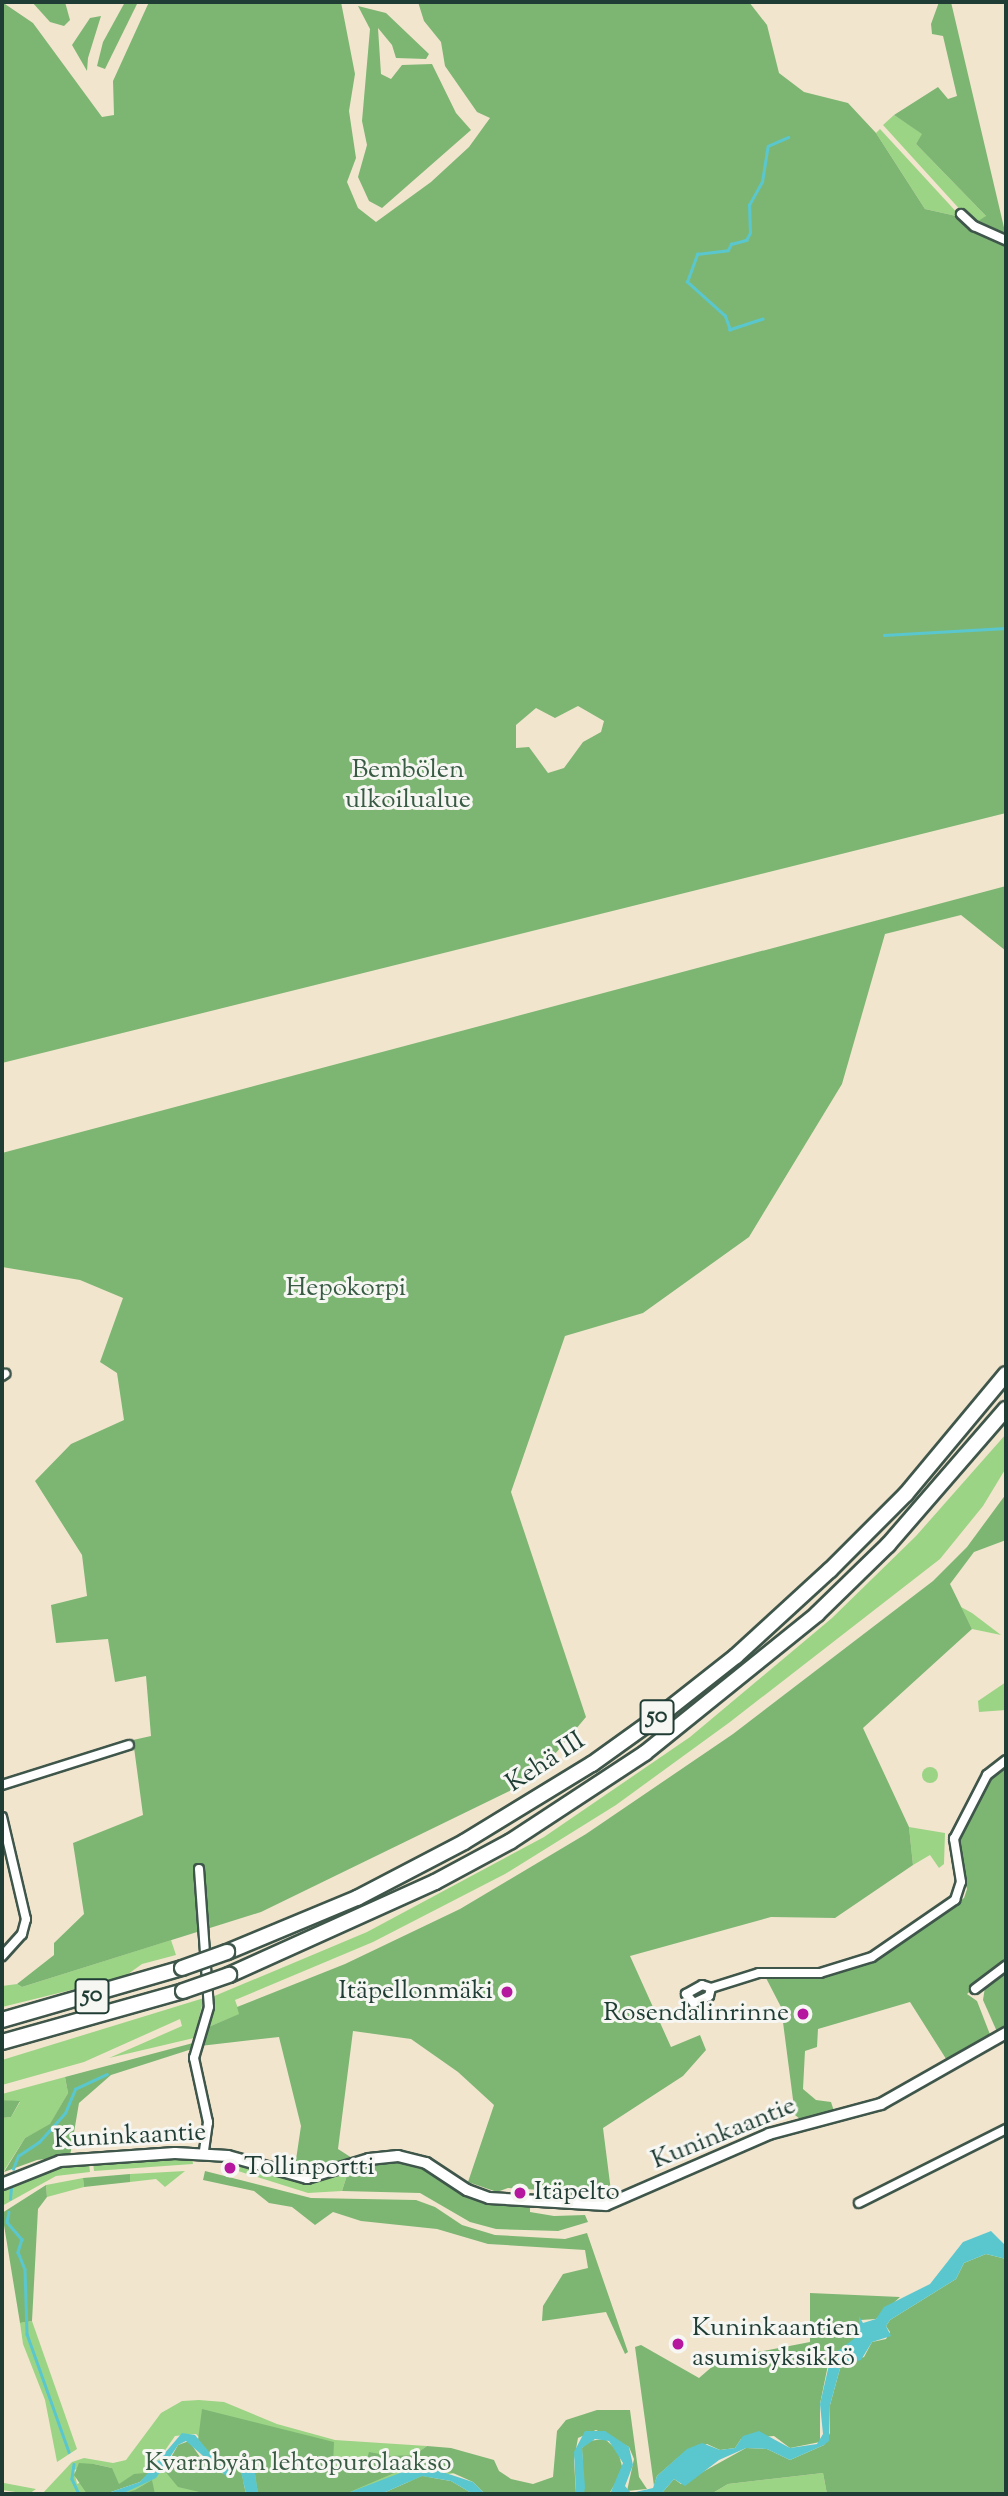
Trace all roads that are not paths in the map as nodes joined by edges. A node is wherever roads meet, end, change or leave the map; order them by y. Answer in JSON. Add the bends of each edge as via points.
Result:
{"nodes":[{"id":1,"x":961,"y":214,"type":"dead end"},
{"id":2,"x":1006,"y":240,"type":"edge"},
{"id":3,"x":1006,"y":1374,"type":"edge"},
{"id":4,"x":1006,"y":1409,"type":"edge"},
{"id":5,"x":129,"y":1745,"type":"dead end"},
{"id":6,"x":1006,"y":1760,"type":"edge"},
{"id":7,"x":2,"y":1785,"type":"edge"},
{"id":8,"x":2,"y":1817,"type":"edge"},
{"id":9,"x":199,"y":1869,"type":"dead end"},
{"id":10,"x":2,"y":1956,"type":"edge"},
{"id":11,"x":1006,"y":1966,"type":"edge"},
{"id":12,"x":711,"y":1988,"type":"dead end"},
{"id":13,"x":975,"y":1989,"type":"dead end"},
{"id":14,"x":2,"y":2020,"type":"edge"},
{"id":15,"x":1006,"y":2033,"type":"edge"},
{"id":16,"x":2,"y":2042,"type":"edge"},
{"id":17,"x":1006,"y":2129,"type":"edge"},
{"id":18,"x":204,"y":2152,"type":"junction"},
{"id":19,"x":2,"y":2184,"type":"edge"},
{"id":20,"x":859,"y":2203,"type":"dead end"}],
"edges":[{"from":1,"to":2,"type":"street","via":[[974,226]]},
{"from":3,"to":14,"type":"highway","name":"Kehä III","number":"50","bridge":true,"via":[[906,1494],[830,1570],[736,1656],[592,1764],[464,1842],[357,1898],[182,1968]]},
{"from":4,"to":16,"type":"highway","name":"Kehä III","number":"50","bridge":true,"via":[[888,1545],[826,1605],[666,1738],[545,1819],[446,1877],[229,1975]]},
{"from":5,"to":7,"type":"street"},
{"from":6,"to":12,"type":"street","via":[[987,1775],[954,1839],[961,1882],[955,1900],[872,1957],[820,1973],[761,1973]]},
{"from":8,"to":10,"type":"street","via":[[26,1919],[22,1934]]},
{"from":9,"to":18,"type":"street","via":[[209,2007],[194,2058],[208,2122]]},
{"from":11,"to":13,"type":"street"},
{"from":15,"to":18,"type":"main road","name":"Kuninkaantie","via":[[881,2104],[769,2134],[606,2204],[489,2198],[467,2190],[426,2163],[398,2156],[307,2178]]},
{"from":17,"to":20,"type":"street"},
{"from":18,"to":19,"type":"main road","name":"Kuninkaantie","via":[[60,2161]]}]}
